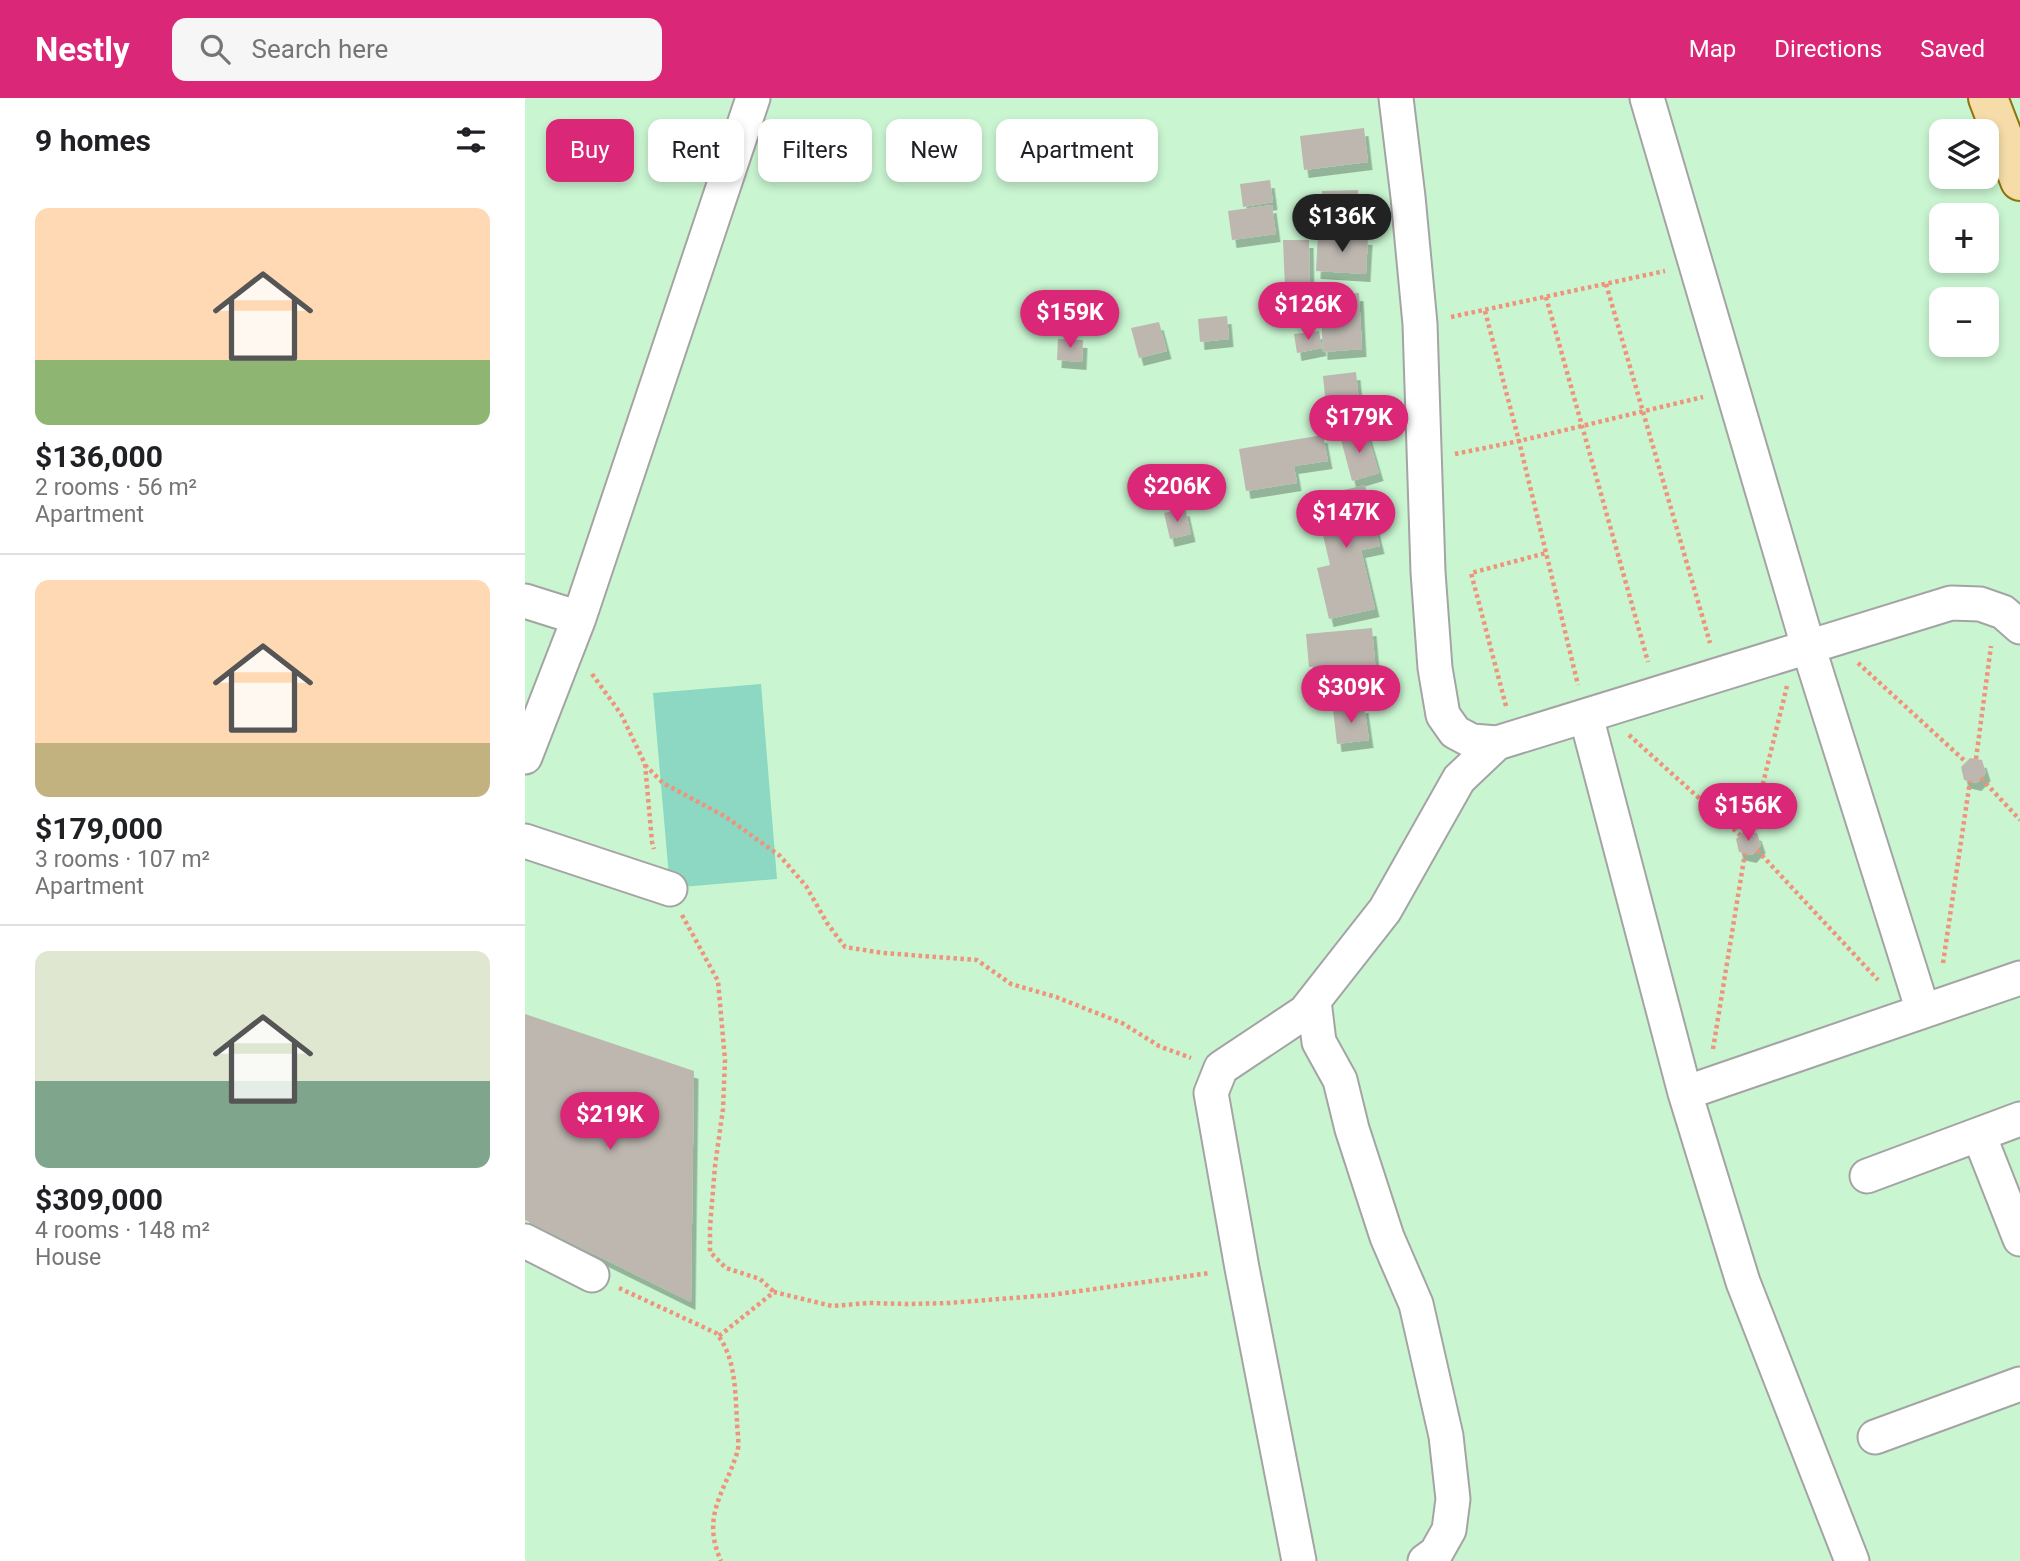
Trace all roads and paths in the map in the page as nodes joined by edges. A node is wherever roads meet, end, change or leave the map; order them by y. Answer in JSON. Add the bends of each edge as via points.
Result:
{"nodes":[{"id":1,"x":753,"y":98,"type":"edge"},
{"id":2,"x":1396,"y":98,"type":"edge"},
{"id":3,"x":1647,"y":98,"type":"edge"},
{"id":4,"x":1988,"y":98,"type":"edge"},
{"id":5,"x":2020,"y":181,"type":"edge"},
{"id":6,"x":1696,"y":265,"type":"junction"},
{"id":7,"x":1605,"y":284,"type":"junction"},
{"id":8,"x":1546,"y":297,"type":"junction"},
{"id":9,"x":1485,"y":311,"type":"junction"},
{"id":10,"x":1420,"y":324,"type":"junction"},
{"id":11,"x":1733,"y":390,"type":"junction"},
{"id":12,"x":1643,"y":411,"type":"junction"},
{"id":13,"x":1582,"y":426,"type":"junction"},
{"id":14,"x":1519,"y":441,"type":"junction"},
{"id":15,"x":1424,"y":460,"type":"junction"},
{"id":16,"x":1546,"y":553,"type":"junction"},
{"id":17,"x":525,"y":601,"type":"edge"},
{"id":18,"x":2008,"y":618,"type":"edge"},
{"id":19,"x":574,"y":633,"type":"junction"},
{"id":20,"x":1811,"y":645,"type":"junction"},
{"id":21,"x":1720,"y":674,"type":"junction"},
{"id":22,"x":1657,"y":694,"type":"junction"},
{"id":23,"x":1594,"y":713,"type":"junction"},
{"id":24,"x":1505,"y":740,"type":"junction"},
{"id":25,"x":525,"y":757,"type":"edge"},
{"id":26,"x":1976,"y":759,"type":"dead end"},
{"id":27,"x":1966,"y":762,"type":"dead end"},
{"id":28,"x":645,"y":765,"type":"junction"},
{"id":29,"x":1981,"y":778,"type":"dead end"},
{"id":30,"x":1970,"y":781,"type":"dead end"},
{"id":31,"x":2020,"y":820,"type":"edge"},
{"id":32,"x":1751,"y":832,"type":"dead end"},
{"id":33,"x":1740,"y":835,"type":"dead end"},
{"id":34,"x":525,"y":841,"type":"edge"},
{"id":35,"x":1757,"y":850,"type":"dead end"},
{"id":36,"x":1745,"y":853,"type":"dead end"},
{"id":37,"x":670,"y":889,"type":"junction"},
{"id":38,"x":2020,"y":978,"type":"edge"},
{"id":39,"x":1314,"y":1001,"type":"junction"},
{"id":40,"x":1924,"y":1010,"type":"junction"},
{"id":41,"x":1221,"y":1068,"type":"junction"},
{"id":42,"x":1696,"y":1090,"type":"junction"},
{"id":43,"x":2020,"y":1119,"type":"edge"},
{"id":44,"x":1979,"y":1135,"type":"junction"},
{"id":45,"x":1867,"y":1176,"type":"dead end"},
{"id":46,"x":2020,"y":1239,"type":"edge"},
{"id":47,"x":525,"y":1241,"type":"edge"},
{"id":48,"x":1242,"y":1268,"type":"junction"},
{"id":49,"x":592,"y":1275,"type":"joint"},
{"id":50,"x":774,"y":1292,"type":"junction"},
{"id":51,"x":719,"y":1336,"type":"junction"},
{"id":52,"x":2020,"y":1384,"type":"edge"},
{"id":53,"x":1875,"y":1437,"type":"dead end"},
{"id":54,"x":722,"y":1561,"type":"edge"},
{"id":55,"x":1299,"y":1561,"type":"edge"},
{"id":56,"x":1425,"y":1561,"type":"edge"},
{"id":57,"x":1852,"y":1561,"type":"edge"}],
"edges":[{"from":1,"to":19,"type":"street"},
{"from":2,"to":10,"type":"street"},
{"from":3,"to":6,"type":"street"},
{"from":4,"to":5,"type":"main road"},
{"from":6,"to":7,"type":"path"},
{"from":6,"to":11,"type":"street"},
{"from":7,"to":8,"type":"path"},
{"from":7,"to":12,"type":"path"},
{"from":8,"to":9,"type":"path"},
{"from":8,"to":13,"type":"path"},
{"from":9,"to":10,"type":"path"},
{"from":9,"to":14,"type":"path"},
{"from":10,"to":15,"type":"street"},
{"from":11,"to":12,"type":"path"},
{"from":11,"to":20,"type":"street"},
{"from":12,"to":13,"type":"path"},
{"from":12,"to":21,"type":"path"},
{"from":13,"to":14,"type":"path"},
{"from":13,"to":22,"type":"path"},
{"from":14,"to":15,"type":"path"},
{"from":14,"to":16,"type":"path"},
{"from":15,"to":24,"type":"street","via":[[1435,668],[1443,715],[1455,732],[1472,741]]},
{"from":16,"to":23,"type":"path"},
{"from":16,"to":24,"type":"path","via":[[1471,573]]},
{"from":17,"to":19,"type":"street"},
{"from":18,"to":20,"type":"street","via":[[1980,604],[1951,603]]},
{"from":18,"to":26,"type":"path"},
{"from":19,"to":25,"type":"street"},
{"from":19,"to":28,"type":"path"},
{"from":20,"to":21,"type":"street"},
{"from":20,"to":27,"type":"path"},
{"from":20,"to":32,"type":"path"},
{"from":20,"to":40,"type":"street"},
{"from":21,"to":22,"type":"street"},
{"from":22,"to":23,"type":"street"},
{"from":23,"to":24,"type":"street"},
{"from":23,"to":33,"type":"path"},
{"from":23,"to":42,"type":"street"},
{"from":24,"to":39,"type":"street","via":[[1459,779],[1385,910]]},
{"from":28,"to":37,"type":"path","via":[[652,842]]},
{"from":28,"to":41,"type":"path","via":[[663,783],[726,817],[781,856],[845,947],[977,960],[1011,984],[1122,1023],[1159,1046]]},
{"from":29,"to":31,"type":"path"},
{"from":30,"to":40,"type":"path"},
{"from":34,"to":37,"type":"street"},
{"from":35,"to":40,"type":"path"},
{"from":36,"to":42,"type":"path"},
{"from":37,"to":50,"type":"path","via":[[718,981],[725,1060],[709,1252],[726,1268],[760,1279]]},
{"from":38,"to":40,"type":"street"},
{"from":39,"to":41,"type":"street","via":[[1305,1012]]},
{"from":39,"to":56,"type":"street","via":[[1319,1042],[1340,1080],[1383,1226],[1416,1304],[1446,1436],[1453,1499],[1449,1530],[1436,1553]]},
{"from":40,"to":42,"type":"street"},
{"from":41,"to":48,"type":"street","via":[[1212,1093]]},
{"from":42,"to":57,"type":"street","via":[[1743,1282]]},
{"from":43,"to":44,"type":"street"},
{"from":44,"to":45,"type":"street"},
{"from":44,"to":46,"type":"street"},
{"from":47,"to":49,"type":"street"},
{"from":48,"to":50,"type":"path","via":[[949,1303],[832,1306]]},
{"from":48,"to":55,"type":"street"},
{"from":49,"to":51,"type":"path"},
{"from":50,"to":51,"type":"path"},
{"from":51,"to":54,"type":"path","via":[[734,1378],[738,1450],[717,1501],[713,1537]]},
{"from":52,"to":53,"type":"street"}]}
